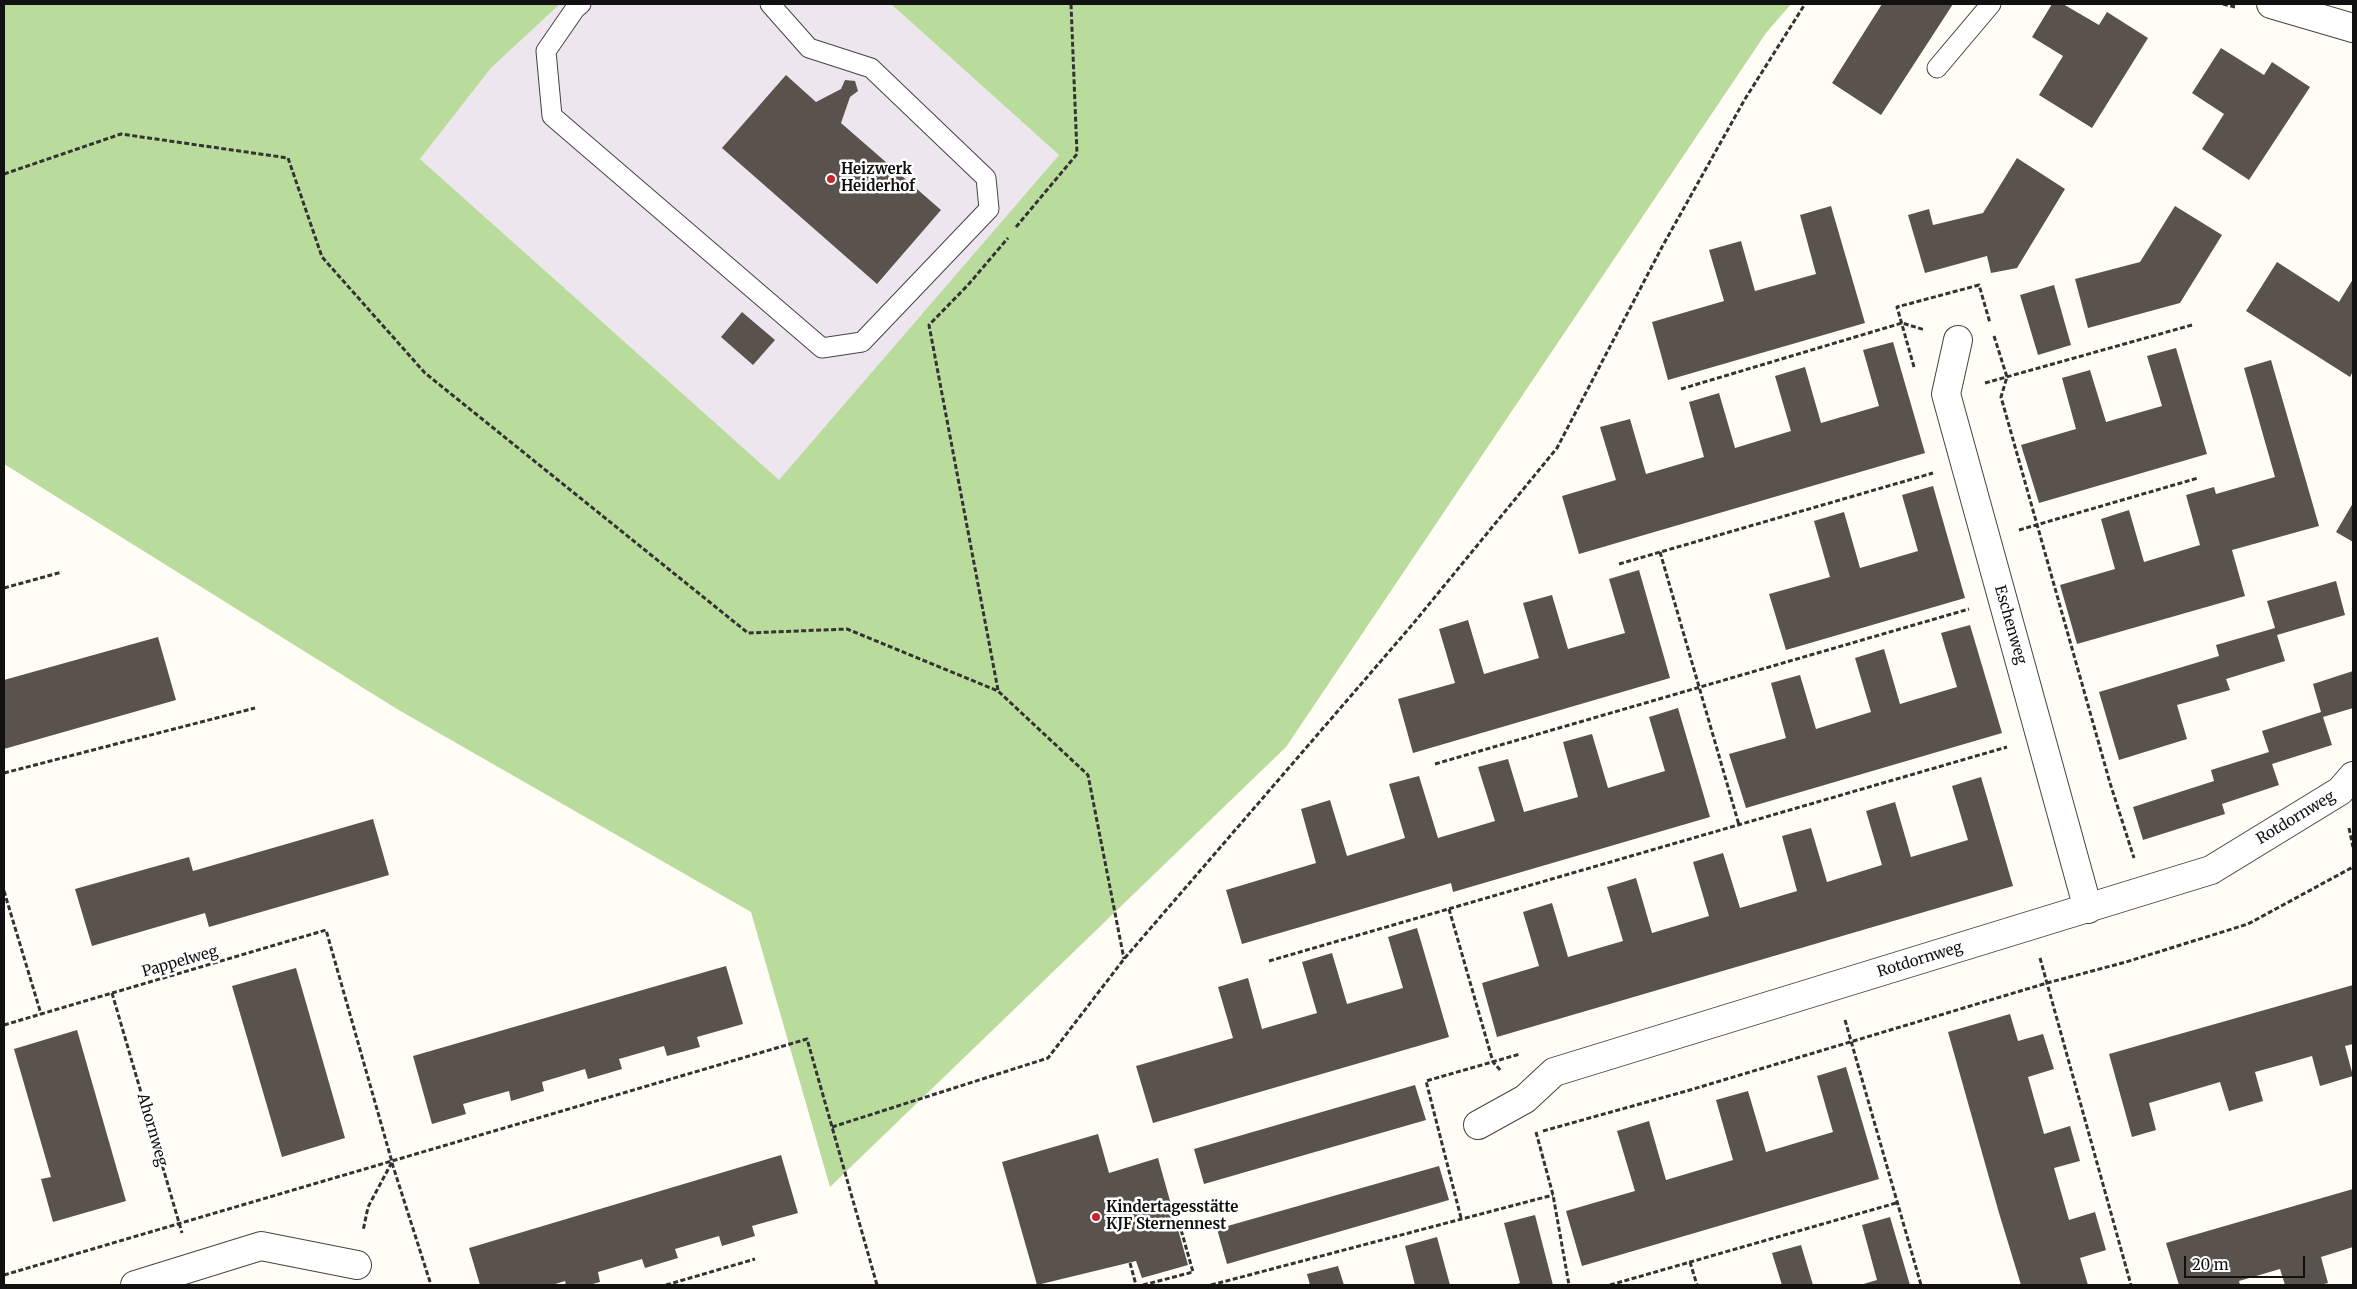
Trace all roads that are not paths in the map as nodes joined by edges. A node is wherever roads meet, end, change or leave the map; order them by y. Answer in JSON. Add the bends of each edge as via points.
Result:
{"nodes":[{"id":1,"x":581,"y":4,"type":"edge"},
{"id":2,"x":770,"y":4,"type":"edge"},
{"id":3,"x":1991,"y":4,"type":"edge"},
{"id":4,"x":2271,"y":4,"type":"edge"},
{"id":5,"x":2353,"y":28,"type":"edge"},
{"id":6,"x":1937,"y":68,"type":"dead end"},
{"id":7,"x":1958,"y":340,"type":"road end"},
{"id":8,"x":2353,"y":776,"type":"edge"},
{"id":9,"x":2088,"y":909,"type":"junction"},
{"id":10,"x":1478,"y":1125,"type":"dead end"},
{"id":11,"x":357,"y":1264,"type":"road end"},
{"id":12,"x":135,"y":1285,"type":"edge"}],
"edges":[{"from":1,"to":2,"type":"lane","via":[[546,51],[552,116],[822,348],[862,342],[988,209],[986,178],[871,68],[809,48]]},
{"from":3,"to":6,"type":"lane"},
{"from":4,"to":5,"type":"street"},
{"from":7,"to":9,"type":"street","name":"Eschenweg","via":[[1946,394]]},
{"from":8,"to":9,"type":"street","name":"Rotdornweg","via":[[2340,792],[2211,870]]},
{"from":9,"to":10,"type":"street","name":"Rotdornweg","via":[[1554,1072],[1525,1099]]},
{"from":11,"to":12,"type":"street","via":[[261,1246]]}]}
